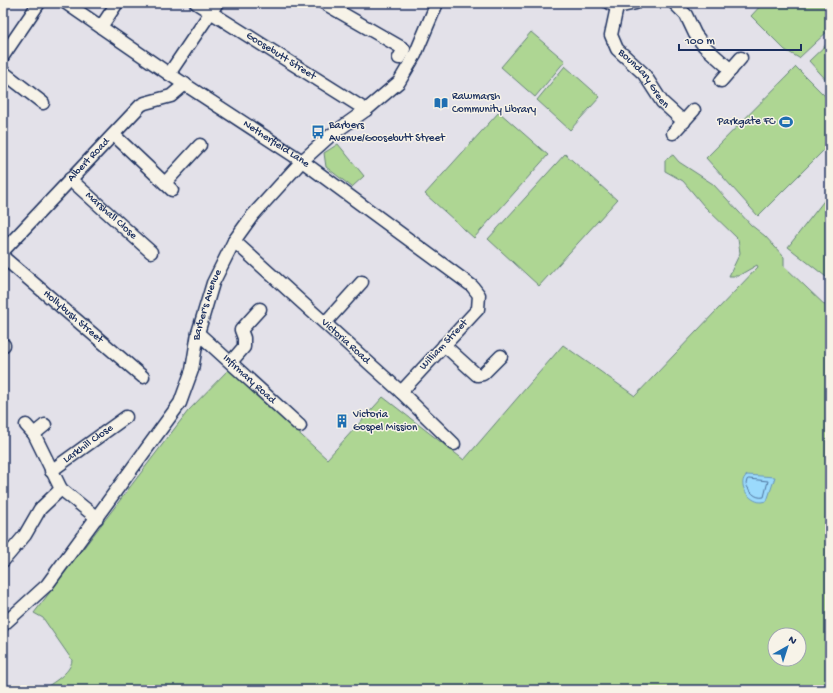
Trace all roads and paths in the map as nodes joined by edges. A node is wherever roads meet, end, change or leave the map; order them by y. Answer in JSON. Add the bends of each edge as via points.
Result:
{"nodes":[{"id":1,"x":39,"y":3,"type":"edge"},
{"id":2,"x":66,"y":3,"type":"edge"},
{"id":3,"x":117,"y":3,"type":"edge"},
{"id":4,"x":196,"y":3,"type":"edge"},
{"id":5,"x":324,"y":3,"type":"edge"},
{"id":6,"x":437,"y":3,"type":"edge"},
{"id":7,"x":636,"y":3,"type":"edge"},
{"id":8,"x":674,"y":3,"type":"edge"},
{"id":9,"x":613,"y":5,"type":"edge"},
{"id":10,"x":214,"y":8,"type":"edge"},
{"id":11,"x":101,"y":27,"type":"junction"},
{"id":12,"x":3,"y":56,"type":"edge"},
{"id":13,"x":399,"y":58,"type":"dead end"},
{"id":14,"x":741,"y":58,"type":"dead end"},
{"id":15,"x":731,"y":70,"type":"junction"},
{"id":16,"x":3,"y":72,"type":"edge"},
{"id":17,"x":169,"y":74,"type":"junction"},
{"id":18,"x":721,"y":81,"type":"dead end"},
{"id":19,"x":185,"y":84,"type":"junction"},
{"id":20,"x":43,"y":103,"type":"dead end"},
{"id":21,"x":366,"y":110,"type":"junction"},
{"id":22,"x":694,"y":110,"type":"dead end"},
{"id":23,"x":684,"y":122,"type":"junction"},
{"id":24,"x":673,"y":133,"type":"dead end"},
{"id":25,"x":114,"y":135,"type":"junction"},
{"id":26,"x":200,"y":145,"type":"dead end"},
{"id":27,"x":302,"y":161,"type":"junction"},
{"id":28,"x":70,"y":180,"type":"junction"},
{"id":29,"x":234,"y":242,"type":"junction"},
{"id":30,"x":3,"y":251,"type":"edge"},
{"id":31,"x":151,"y":252,"type":"dead end"},
{"id":32,"x":3,"y":257,"type":"edge"},
{"id":33,"x":362,"y":282,"type":"dead end"},
{"id":34,"x":479,"y":295,"type":"joint"},
{"id":35,"x":260,"y":309,"type":"dead end"},
{"id":36,"x":325,"y":323,"type":"junction"},
{"id":37,"x":198,"y":333,"type":"junction"},
{"id":38,"x":444,"y":344,"type":"junction"},
{"id":39,"x":501,"y":356,"type":"dead end"},
{"id":40,"x":231,"y":362,"type":"junction"},
{"id":41,"x":143,"y":377,"type":"dead end"},
{"id":42,"x":401,"y":392,"type":"junction"},
{"id":43,"x":126,"y":417,"type":"dead end"},
{"id":44,"x":26,"y":425,"type":"dead end"},
{"id":45,"x":46,"y":425,"type":"dead end"},
{"id":46,"x":300,"y":426,"type":"dead end"},
{"id":47,"x":34,"y":434,"type":"junction"},
{"id":48,"x":454,"y":444,"type":"dead end"},
{"id":49,"x":51,"y":471,"type":"junction"},
{"id":50,"x":61,"y":489,"type":"junction"},
{"id":51,"x":96,"y":518,"type":"junction"},
{"id":52,"x":5,"y":553,"type":"edge"},
{"id":53,"x":3,"y":624,"type":"edge"}],
"edges":[{"from":1,"to":12,"type":"street"},
{"from":2,"to":11,"type":"street","name":"Netherfield Lane"},
{"from":3,"to":11,"type":"street"},
{"from":4,"to":10,"type":"street","name":"Goosebutt Street"},
{"from":5,"to":13,"type":"street","via":[[404,49]]},
{"from":6,"to":21,"type":"street","name":"Barber's Avenue","via":[[415,55],[399,82]]},
{"from":7,"to":9,"type":"street","name":"Boundary Green"},
{"from":8,"to":15,"type":"street","via":[[686,15],[704,46]]},
{"from":9,"to":23,"type":"street","name":"Boundary Green","via":[[611,35],[617,49],[644,74],[662,102]]},
{"from":10,"to":17,"type":"street"},
{"from":10,"to":21,"type":"street","name":"Goosebutt Street"},
{"from":11,"to":17,"type":"street","name":"Netherfield Lane"},
{"from":14,"to":15,"type":"street"},
{"from":15,"to":18,"type":"street"},
{"from":16,"to":20,"type":"street"},
{"from":17,"to":19,"type":"street","name":"Netherfield Lane"},
{"from":19,"to":25,"type":"street","name":"Albert Road","via":[[170,96],[143,104]]},
{"from":19,"to":27,"type":"street","name":"Netherfield Lane"},
{"from":21,"to":27,"type":"street","name":"Barber's Avenue","via":[[331,135]]},
{"from":22,"to":23,"type":"street"},
{"from":23,"to":24,"type":"street"},
{"from":25,"to":26,"type":"street","via":[[169,186]]},
{"from":25,"to":28,"type":"street","name":"Albert Road"},
{"from":27,"to":29,"type":"street","name":"Barber's Avenue","via":[[252,216]]},
{"from":27,"to":34,"type":"street","name":"Netherfield Lane","via":[[472,286]]},
{"from":28,"to":30,"type":"street","name":"Albert Road"},
{"from":28,"to":31,"type":"street","name":"Marshall Close"},
{"from":29,"to":36,"type":"street","name":"Victoria Road"},
{"from":29,"to":37,"type":"street","name":"Barber's Avenue","via":[[213,283]]},
{"from":32,"to":41,"type":"street","name":"Hollybush Street"},
{"from":33,"to":36,"type":"street"},
{"from":34,"to":38,"type":"street","name":"William Street","via":[[478,308]]},
{"from":35,"to":40,"type":"street","via":[[241,330],[244,347]]},
{"from":36,"to":42,"type":"street","name":"Victoria Road"},
{"from":37,"to":40,"type":"street","name":"Infirmary Road"},
{"from":37,"to":51,"type":"street","name":"Barber's Avenue","via":[[192,370],[180,403]]},
{"from":38,"to":39,"type":"street","via":[[477,375],[482,374]]},
{"from":38,"to":42,"type":"street","name":"William Street"},
{"from":40,"to":46,"type":"street","name":"Infirmary Road"},
{"from":42,"to":48,"type":"street","name":"Victoria Road"},
{"from":43,"to":49,"type":"street","name":"Larkhill Close"},
{"from":44,"to":47,"type":"street"},
{"from":45,"to":47,"type":"street"},
{"from":47,"to":49,"type":"street"},
{"from":49,"to":50,"type":"street"},
{"from":50,"to":51,"type":"street"},
{"from":50,"to":52,"type":"street","via":[[40,508],[25,535]]},
{"from":51,"to":53,"type":"street","name":"Barber's Avenue","via":[[47,585]]}]}
